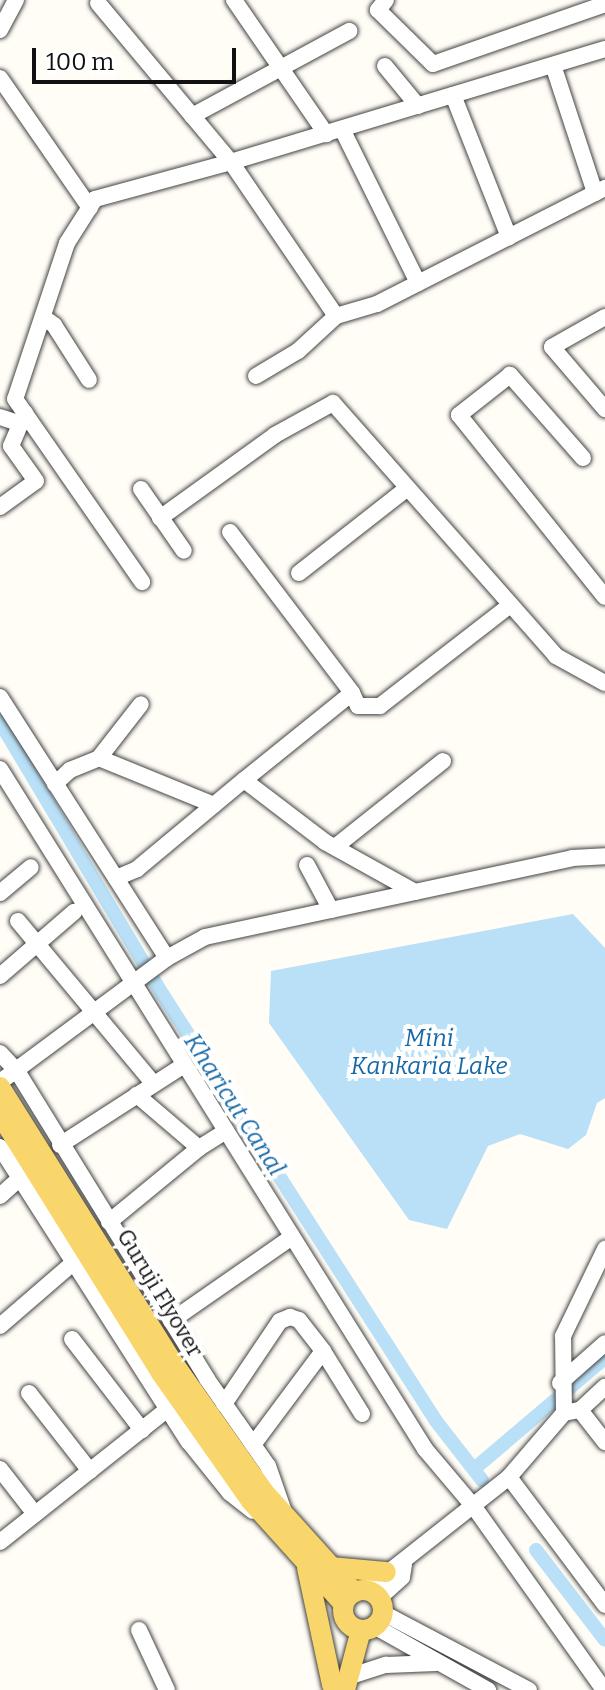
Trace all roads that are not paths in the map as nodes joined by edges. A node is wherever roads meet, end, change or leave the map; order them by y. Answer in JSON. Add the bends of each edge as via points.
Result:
{"nodes":[{"id":1,"x":16,"y":0,"type":"edge"},
{"id":2,"x":234,"y":0,"type":"edge"},
{"id":3,"x":98,"y":3,"type":"dead end"},
{"id":4,"x":377,"y":3,"type":"edge"},
{"id":5,"x":605,"y":4,"type":"edge"},
{"id":6,"x":0,"y":30,"type":"edge"},
{"id":7,"x":349,"y":31,"type":"dead end"},
{"id":8,"x":605,"y":49,"type":"edge"},
{"id":9,"x":553,"y":65,"type":"junction"},
{"id":10,"x":385,"y":66,"type":"dead end"},
{"id":11,"x":279,"y":68,"type":"junction"},
{"id":12,"x":0,"y":78,"type":"edge"},
{"id":13,"x":453,"y":95,"type":"junction"},
{"id":14,"x":418,"y":106,"type":"junction"},
{"id":15,"x":192,"y":116,"type":"junction"},
{"id":16,"x":334,"y":132,"type":"junction"},
{"id":17,"x":231,"y":162,"type":"junction"},
{"id":18,"x":600,"y":191,"type":"edge"},
{"id":19,"x":90,"y":208,"type":"junction"},
{"id":20,"x":509,"y":237,"type":"junction"},
{"id":21,"x":418,"y":283,"type":"junction"},
{"id":22,"x":336,"y":316,"type":"junction"},
{"id":23,"x":43,"y":317,"type":"junction"},
{"id":24,"x":605,"y":317,"type":"edge"},
{"id":25,"x":256,"y":376,"type":"dead end"},
{"id":26,"x":89,"y":380,"type":"dead end"},
{"id":27,"x":605,"y":409,"type":"edge"},
{"id":28,"x":0,"y":417,"type":"edge"},
{"id":29,"x":23,"y":419,"type":"junction"},
{"id":30,"x":583,"y":458,"type":"dead end"},
{"id":31,"x":141,"y":489,"type":"dead end"},
{"id":32,"x":406,"y":489,"type":"junction"},
{"id":33,"x":0,"y":507,"type":"edge"},
{"id":34,"x":160,"y":518,"type":"junction"},
{"id":35,"x":230,"y":532,"type":"dead end"},
{"id":36,"x":184,"y":551,"type":"dead end"},
{"id":37,"x":299,"y":573,"type":"dead end"},
{"id":38,"x":142,"y":582,"type":"dead end"},
{"id":39,"x":605,"y":597,"type":"edge"},
{"id":40,"x":510,"y":605,"type":"junction"},
{"id":41,"x":605,"y":683,"type":"edge"},
{"id":42,"x":352,"y":693,"type":"junction"},
{"id":43,"x":0,"y":697,"type":"edge"},
{"id":44,"x":141,"y":704,"type":"dead end"},
{"id":45,"x":99,"y":758,"type":"junction"},
{"id":46,"x":443,"y":761,"type":"dead end"},
{"id":47,"x":0,"y":769,"type":"edge"},
{"id":48,"x":244,"y":780,"type":"junction"},
{"id":49,"x":55,"y":784,"type":"junction"},
{"id":50,"x":214,"y":805,"type":"junction"},
{"id":51,"x":335,"y":847,"type":"junction"},
{"id":52,"x":605,"y":856,"type":"edge"},
{"id":53,"x":307,"y":865,"type":"dead end"},
{"id":54,"x":31,"y":867,"type":"dead end"},
{"id":55,"x":116,"y":878,"type":"junction"},
{"id":56,"x":415,"y":892,"type":"junction"},
{"id":57,"x":0,"y":893,"type":"edge"},
{"id":58,"x":331,"y":910,"type":"junction"},
{"id":59,"x":74,"y":912,"type":"dead end"},
{"id":60,"x":18,"y":921,"type":"dead end"},
{"id":61,"x":39,"y":942,"type":"junction"},
{"id":62,"x":164,"y":960,"type":"junction"},
{"id":63,"x":0,"y":976,"type":"edge"},
{"id":64,"x":136,"y":980,"type":"junction"},
{"id":65,"x":96,"y":1011,"type":"junction"},
{"id":66,"x":0,"y":1053,"type":"edge"},
{"id":67,"x":184,"y":1065,"type":"junction"},
{"id":68,"x":17,"y":1071,"type":"junction"},
{"id":69,"x":0,"y":1084,"type":"edge"},
{"id":70,"x":154,"y":1084,"type":"junction"},
{"id":71,"x":137,"y":1095,"type":"junction"},
{"id":72,"x":0,"y":1114,"type":"edge"},
{"id":73,"x":226,"y":1131,"type":"junction"},
{"id":74,"x":60,"y":1145,"type":"junction"},
{"id":75,"x":0,"y":1147,"type":"edge"},
{"id":76,"x":199,"y":1148,"type":"junction"},
{"id":77,"x":20,"y":1178,"type":"junction"},
{"id":78,"x":0,"y":1196,"type":"edge"},
{"id":79,"x":109,"y":1222,"type":"junction"},
{"id":80,"x":292,"y":1237,"type":"junction"},
{"id":81,"x":605,"y":1249,"type":"edge"},
{"id":82,"x":73,"y":1263,"type":"junction"},
{"id":83,"x":171,"y":1321,"type":"junction"},
{"id":84,"x":0,"y":1326,"type":"edge"},
{"id":85,"x":72,"y":1339,"type":"dead end"},
{"id":86,"x":605,"y":1343,"type":"edge"},
{"id":87,"x":323,"y":1351,"type":"junction"},
{"id":88,"x":560,"y":1383,"type":"junction"},
{"id":89,"x":605,"y":1387,"type":"edge"},
{"id":90,"x":29,"y":1393,"type":"dead end"},
{"id":91,"x":224,"y":1404,"type":"junction"},
{"id":92,"x":168,"y":1409,"type":"junction"},
{"id":93,"x":569,"y":1412,"type":"junction"},
{"id":94,"x":362,"y":1414,"type":"dead end"},
{"id":95,"x":142,"y":1430,"type":"junction"},
{"id":96,"x":605,"y":1442,"type":"edge"},
{"id":97,"x":253,"y":1445,"type":"junction"},
{"id":98,"x":0,"y":1469,"type":"edge"},
{"id":99,"x":90,"y":1471,"type":"junction"},
{"id":100,"x":509,"y":1477,"type":"junction"},
{"id":101,"x":257,"y":1497,"type":"junction"},
{"id":102,"x":474,"y":1507,"type":"junction"},
{"id":103,"x":35,"y":1514,"type":"junction"},
{"id":104,"x":281,"y":1525,"type":"junction"},
{"id":105,"x":0,"y":1542,"type":"edge"},
{"id":106,"x":306,"y":1564,"type":"junction"},
{"id":107,"x":330,"y":1567,"type":"junction"},
{"id":108,"x":395,"y":1568,"type":"junction"},
{"id":109,"x":604,"y":1602,"type":"edge"},
{"id":110,"x":363,"y":1609,"type":"junction"},
{"id":111,"x":139,"y":1630,"type":"dead end"},
{"id":112,"x":438,"y":1663,"type":"junction"},
{"id":113,"x":339,"y":1686,"type":"edge"},
{"id":114,"x":167,"y":1690,"type":"edge"},
{"id":115,"x":488,"y":1690,"type":"edge"},
{"id":116,"x":529,"y":1690,"type":"edge"},
{"id":117,"x":604,"y":1690,"type":"edge"}],
"edges":[{"from":1,"to":6,"type":"street"},
{"from":2,"to":11,"type":"street"},
{"from":3,"to":15,"type":"street"},
{"from":4,"to":5,"type":"street","via":[[433,64]]},
{"from":7,"to":11,"type":"street"},
{"from":8,"to":9,"type":"street"},
{"from":9,"to":13,"type":"street"},
{"from":9,"to":18,"type":"street"},
{"from":10,"to":14,"type":"street"},
{"from":11,"to":15,"type":"street"},
{"from":11,"to":16,"type":"street"},
{"from":12,"to":19,"type":"street"},
{"from":13,"to":14,"type":"street"},
{"from":13,"to":20,"type":"street"},
{"from":14,"to":16,"type":"street"},
{"from":15,"to":17,"type":"street"},
{"from":16,"to":17,"type":"street"},
{"from":16,"to":21,"type":"street"},
{"from":17,"to":19,"type":"street","via":[[95,199]]},
{"from":17,"to":22,"type":"street"},
{"from":18,"to":20,"type":"street"},
{"from":19,"to":23,"type":"street","via":[[67,243]]},
{"from":20,"to":21,"type":"street"},
{"from":21,"to":22,"type":"street","via":[[377,304]]},
{"from":22,"to":25,"type":"street","via":[[298,351]]},
{"from":23,"to":26,"type":"street","via":[[54,325]]},
{"from":23,"to":29,"type":"street","via":[[15,399]]},
{"from":24,"to":27,"type":"street","via":[[552,347]]},
{"from":28,"to":29,"type":"street"},
{"from":29,"to":33,"type":"street","via":[[11,446],[36,481]]},
{"from":29,"to":38,"type":"street"},
{"from":30,"to":39,"type":"street","via":[[510,375],[459,415]]},
{"from":31,"to":34,"type":"street"},
{"from":32,"to":34,"type":"street","via":[[333,403],[275,435]]},
{"from":32,"to":37,"type":"street"},
{"from":32,"to":40,"type":"street"},
{"from":34,"to":36,"type":"street"},
{"from":35,"to":42,"type":"street"},
{"from":40,"to":41,"type":"street","via":[[556,656]]},
{"from":40,"to":42,"type":"street","via":[[380,706],[358,706]]},
{"from":42,"to":48,"type":"street"},
{"from":43,"to":49,"type":"street"},
{"from":44,"to":45,"type":"street"},
{"from":45,"to":49,"type":"street","via":[[70,770]]},
{"from":45,"to":50,"type":"street"},
{"from":46,"to":51,"type":"street"},
{"from":47,"to":64,"type":"street"},
{"from":48,"to":50,"type":"street"},
{"from":48,"to":51,"type":"street"},
{"from":49,"to":55,"type":"street"},
{"from":50,"to":55,"type":"street","via":[[137,869]]},
{"from":51,"to":56,"type":"street"},
{"from":52,"to":56,"type":"street","via":[[572,858]]},
{"from":53,"to":58,"type":"street"},
{"from":54,"to":57,"type":"street"},
{"from":55,"to":62,"type":"street"},
{"from":56,"to":58,"type":"street"},
{"from":58,"to":62,"type":"street","via":[[205,937]]},
{"from":59,"to":61,"type":"street"},
{"from":60,"to":61,"type":"street"},
{"from":61,"to":63,"type":"street"},
{"from":61,"to":65,"type":"street"},
{"from":62,"to":64,"type":"street"},
{"from":64,"to":65,"type":"street"},
{"from":64,"to":67,"type":"street"},
{"from":65,"to":68,"type":"street"},
{"from":65,"to":70,"type":"street"},
{"from":66,"to":68,"type":"street"},
{"from":67,"to":70,"type":"street"},
{"from":67,"to":73,"type":"street"},
{"from":68,"to":69,"type":"street"},
{"from":68,"to":74,"type":"street"},
{"from":69,"to":101,"type":"main road","name":"Guruji Flyover"},
{"from":70,"to":71,"type":"street"},
{"from":71,"to":74,"type":"street"},
{"from":71,"to":76,"type":"street"},
{"from":72,"to":101,"type":"main road","name":"Guruji Flyover","via":[[161,1373]]},
{"from":73,"to":76,"type":"street"},
{"from":73,"to":80,"type":"street"},
{"from":74,"to":79,"type":"street"},
{"from":75,"to":77,"type":"street"},
{"from":76,"to":79,"type":"street"},
{"from":77,"to":78,"type":"street"},
{"from":77,"to":82,"type":"street"},
{"from":79,"to":83,"type":"street"},
{"from":80,"to":83,"type":"street"},
{"from":80,"to":102,"type":"street","via":[[425,1449]]},
{"from":81,"to":88,"type":"street","via":[[563,1336]]},
{"from":82,"to":84,"type":"street"},
{"from":82,"to":92,"type":"street"},
{"from":83,"to":91,"type":"street"},
{"from":85,"to":95,"type":"street"},
{"from":86,"to":88,"type":"street"},
{"from":87,"to":91,"type":"street","via":[[299,1320],[280,1321]]},
{"from":87,"to":94,"type":"street"},
{"from":87,"to":97,"type":"street"},
{"from":88,"to":93,"type":"street"},
{"from":89,"to":93,"type":"street"},
{"from":90,"to":99,"type":"street"},
{"from":91,"to":97,"type":"street"},
{"from":92,"to":95,"type":"street"},
{"from":92,"to":104,"type":"street","via":[[230,1493]]},
{"from":93,"to":96,"type":"street"},
{"from":93,"to":100,"type":"street"},
{"from":95,"to":99,"type":"street"},
{"from":97,"to":104,"type":"street","via":[[268,1466]]},
{"from":98,"to":103,"type":"street"},
{"from":99,"to":103,"type":"street"},
{"from":100,"to":102,"type":"street"},
{"from":100,"to":109,"type":"street"},
{"from":101,"to":104,"type":"main road","name":"Guruji Flyover"},
{"from":102,"to":108,"type":"street"},
{"from":102,"to":117,"type":"street"},
{"from":103,"to":105,"type":"street"},
{"from":104,"to":106,"type":"main road"},
{"from":104,"to":107,"type":"main road"},
{"from":106,"to":110,"type":"main road"},
{"from":106,"to":113,"type":"main road"},
{"from":107,"to":108,"type":"main road"},
{"from":107,"to":110,"type":"main road"},
{"from":108,"to":110,"type":"street"},
{"from":110,"to":112,"type":"street"},
{"from":110,"to":113,"type":"main road"},
{"from":110,"to":116,"type":"street"},
{"from":111,"to":114,"type":"street"},
{"from":112,"to":113,"type":"street","via":[[386,1665]]},
{"from":112,"to":115,"type":"street"}]}
